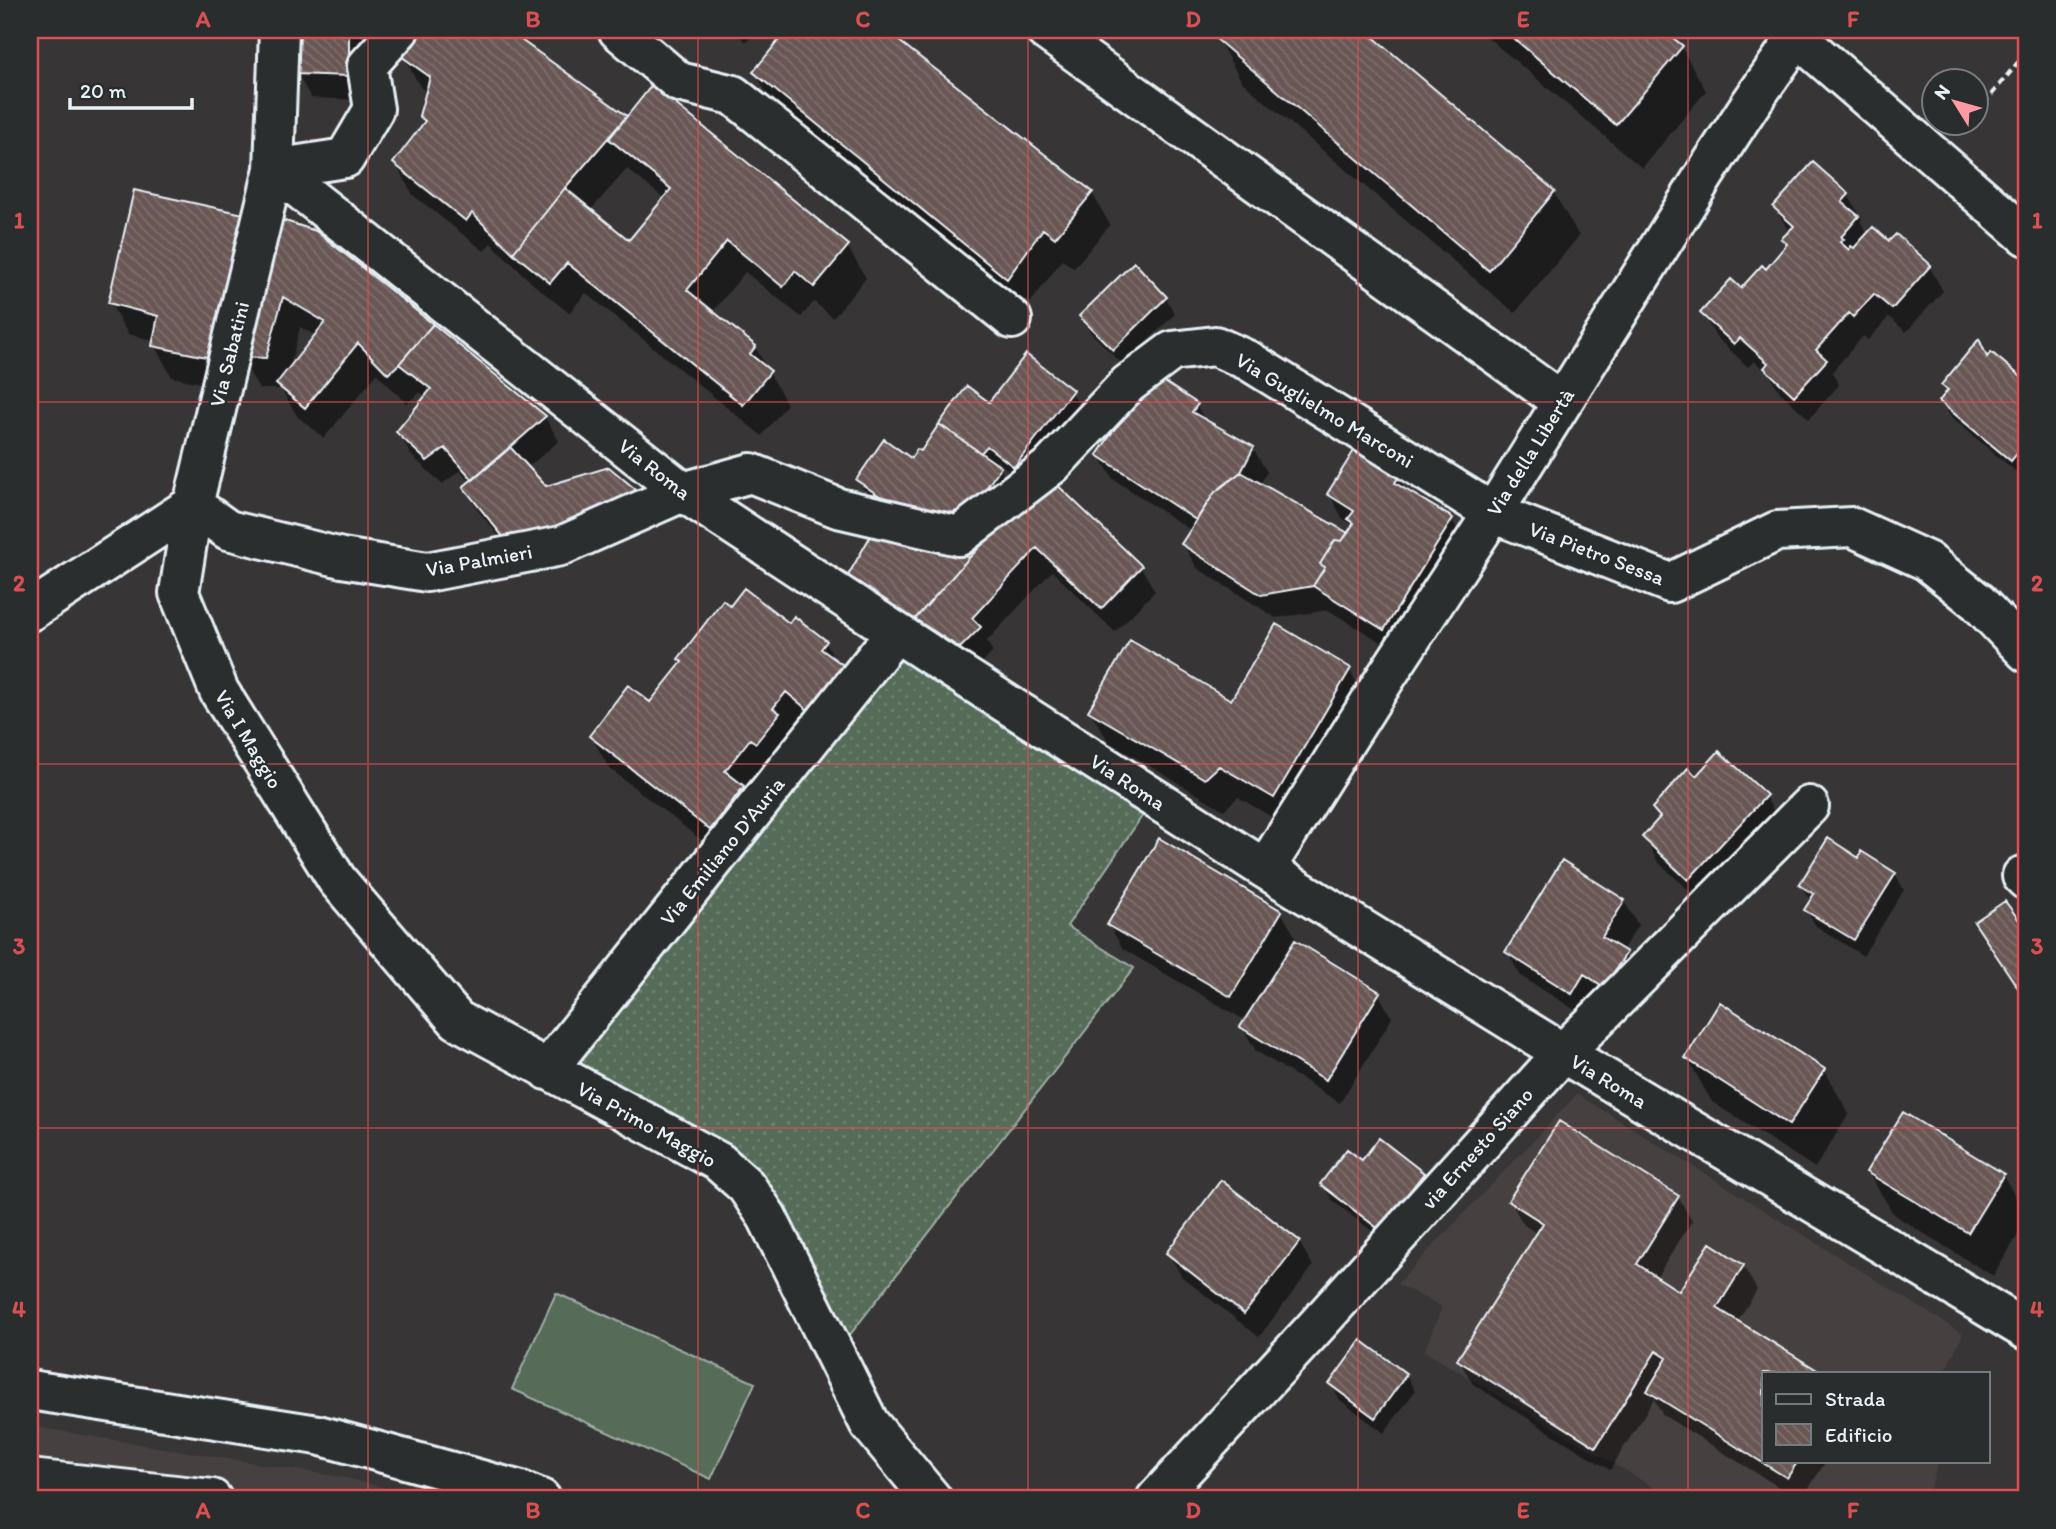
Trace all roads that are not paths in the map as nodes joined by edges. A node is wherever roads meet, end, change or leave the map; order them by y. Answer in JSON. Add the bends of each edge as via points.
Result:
{"nodes":[{"id":1,"x":279,"y":30,"type":"edge"},
{"id":2,"x":399,"y":30,"type":"edge"},
{"id":3,"x":618,"y":30,"type":"edge"},
{"id":4,"x":1045,"y":30,"type":"edge"},
{"id":5,"x":1793,"y":33,"type":"edge"},
{"id":6,"x":270,"y":186,"type":"junction"},
{"id":7,"x":2026,"y":236,"type":"edge"},
{"id":8,"x":1012,"y":319,"type":"dead end"},
{"id":9,"x":1562,"y":402,"type":"junction"},
{"id":10,"x":683,"y":492,"type":"junction"},
{"id":11,"x":192,"y":505,"type":"junction"},
{"id":12,"x":1493,"y":513,"type":"junction"},
{"id":13,"x":30,"y":611,"type":"edge"},
{"id":14,"x":896,"y":632,"type":"junction"},
{"id":15,"x":2026,"y":652,"type":"edge"},
{"id":16,"x":1809,"y":806,"type":"dead end"},
{"id":17,"x":1265,"y":869,"type":"junction"},
{"id":18,"x":392,"y":945,"type":"joint"},
{"id":19,"x":1563,"y":1053,"type":"junction"},
{"id":20,"x":547,"y":1070,"type":"junction"},
{"id":21,"x":2026,"y":1330,"type":"edge"},
{"id":22,"x":30,"y":1390,"type":"edge"},
{"id":23,"x":30,"y":1479,"type":"edge"},
{"id":24,"x":212,"y":1499,"type":"edge"},
{"id":25,"x":541,"y":1499,"type":"edge"},
{"id":26,"x":932,"y":1499,"type":"edge"},
{"id":27,"x":1156,"y":1499,"type":"edge"}],
"edges":[{"from":1,"to":6,"type":"street","name":"Via Sabatini"},
{"from":2,"to":6,"type":"street","via":[[367,66],[374,109],[345,158]]},
{"from":3,"to":8,"type":"street","via":[[679,82],[733,95]]},
{"from":4,"to":9,"type":"street"},
{"from":5,"to":7,"type":"street"},
{"from":5,"to":9,"type":"street","name":"Via della Libertà"},
{"from":6,"to":10,"type":"street","name":"Via Roma"},
{"from":6,"to":11,"type":"street","name":"Via Sabatini"},
{"from":9,"to":12,"type":"street","name":"Via della Libertà"},
{"from":10,"to":11,"type":"street","name":"Via Palmieri","via":[[561,546],[427,572],[342,558],[228,530]]},
{"from":10,"to":12,"type":"street","name":"Via Guglielmo Marconi","via":[[751,473],[838,508],[960,536],[1052,465],[1128,384],[1172,351],[1214,346],[1249,361]]},
{"from":10,"to":14,"type":"street","name":"Via Roma"},
{"from":11,"to":13,"type":"street"},
{"from":11,"to":18,"type":"street","name":"Via I Maggio","via":[[179,593],[219,691],[337,880]]},
{"from":12,"to":15,"type":"street","name":"Via Pietro Sessa","via":[[1670,583],[1777,531],[1852,527],[1927,561],[1978,602]]},
{"from":12,"to":17,"type":"street","name":"Via della Libertà"},
{"from":14,"to":17,"type":"street","name":"Via Roma"},
{"from":14,"to":20,"type":"street","name":"Via Emiliano D'Auria"},
{"from":16,"to":19,"type":"street","name":"via Ernesto Siano"},
{"from":17,"to":19,"type":"street","name":"Via Roma"},
{"from":18,"to":20,"type":"street","name":"Via Primo Maggio","via":[[457,1020]]},
{"from":19,"to":21,"type":"street","name":"Via Roma"},
{"from":19,"to":27,"type":"street","name":"via Ernesto Siano"},
{"from":20,"to":26,"type":"street","name":"Via Primo Maggio","via":[[719,1162],[746,1186],[767,1217],[869,1423]]},
{"from":22,"to":25,"type":"street","via":[[318,1435]]},
{"from":23,"to":24,"type":"street"}]}
